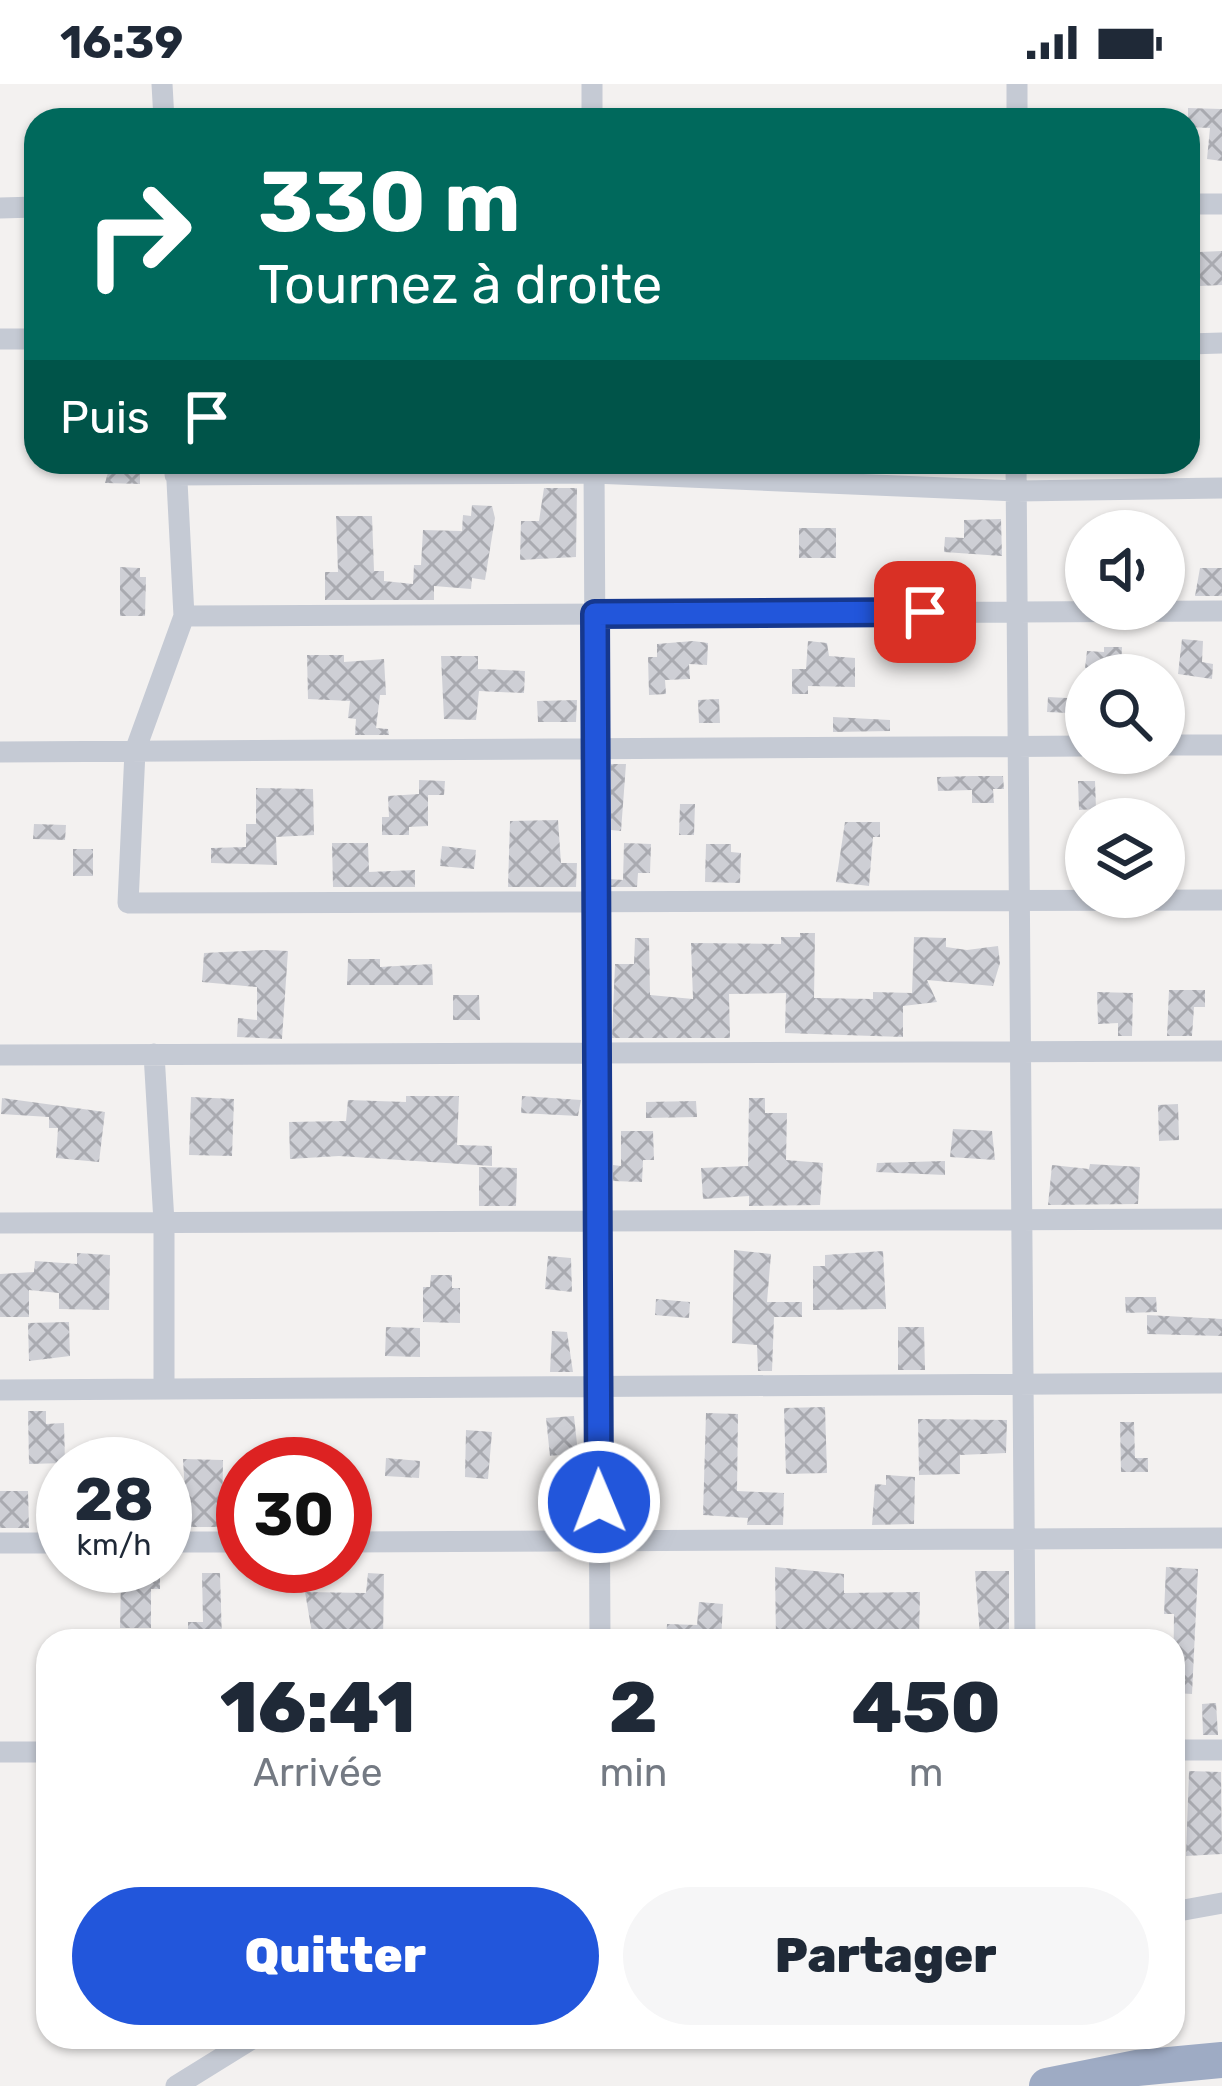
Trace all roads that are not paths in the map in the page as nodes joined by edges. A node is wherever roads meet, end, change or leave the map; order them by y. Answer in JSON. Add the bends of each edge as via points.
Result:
{"nodes":[{"id":1,"x":175,"y":474,"type":"edge"},
{"id":2,"x":594,"y":474,"type":"edge"},
{"id":3,"x":704,"y":474,"type":"edge"},
{"id":4,"x":1016,"y":474,"type":"edge"},
{"id":5,"x":1222,"y":488,"type":"edge"},
{"id":6,"x":1017,"y":491,"type":"junction"},
{"id":7,"x":1222,"y":611,"type":"edge"},
{"id":8,"x":1020,"y":612,"type":"junction"},
{"id":9,"x":595,"y":614,"type":"junction"},
{"id":10,"x":184,"y":616,"type":"junction"},
{"id":11,"x":1222,"y":745,"type":"edge"},
{"id":12,"x":1021,"y":746,"type":"junction"},
{"id":13,"x":1065,"y":746,"type":"edge"},
{"id":14,"x":1185,"y":746,"type":"edge"},
{"id":15,"x":595,"y":748,"type":"junction"},
{"id":16,"x":135,"y":751,"type":"junction"},
{"id":17,"x":0,"y":752,"type":"edge"},
{"id":18,"x":1222,"y":900,"type":"edge"},
{"id":19,"x":1021,"y":901,"type":"junction"},
{"id":20,"x":596,"y":902,"type":"junction"},
{"id":21,"x":1222,"y":1051,"type":"edge"},
{"id":22,"x":1022,"y":1052,"type":"junction"},
{"id":23,"x":597,"y":1053,"type":"junction"},
{"id":24,"x":154,"y":1054,"type":"junction"},
{"id":25,"x":0,"y":1055,"type":"edge"},
{"id":26,"x":1222,"y":1219,"type":"edge"},
{"id":27,"x":1023,"y":1220,"type":"junction"},
{"id":28,"x":598,"y":1221,"type":"junction"},
{"id":29,"x":164,"y":1222,"type":"junction"},
{"id":30,"x":0,"y":1223,"type":"edge"},
{"id":31,"x":1222,"y":1383,"type":"edge"},
{"id":32,"x":1023,"y":1384,"type":"junction"},
{"id":33,"x":598,"y":1387,"type":"junction"},
{"id":34,"x":164,"y":1389,"type":"junction"},
{"id":35,"x":0,"y":1390,"type":"edge"},
{"id":36,"x":1024,"y":1538,"type":"junction"},
{"id":37,"x":1222,"y":1538,"type":"edge"},
{"id":38,"x":599,"y":1540,"type":"junction"},
{"id":39,"x":372,"y":1542,"type":"edge"},
{"id":40,"x":0,"y":1543,"type":"edge"},
{"id":41,"x":36,"y":1543,"type":"edge"},
{"id":42,"x":600,"y":1629,"type":"edge"},
{"id":43,"x":1025,"y":1629,"type":"edge"},
{"id":44,"x":1185,"y":1750,"type":"edge"},
{"id":45,"x":1222,"y":1750,"type":"edge"},
{"id":46,"x":0,"y":1752,"type":"edge"},
{"id":47,"x":36,"y":1752,"type":"edge"},
{"id":48,"x":1222,"y":1904,"type":"edge"},
{"id":49,"x":1185,"y":1910,"type":"edge"},
{"id":50,"x":236,"y":2049,"type":"edge"},
{"id":51,"x":1222,"y":2060,"type":"edge"},
{"id":52,"x":176,"y":2086,"type":"edge"},
{"id":53,"x":1048,"y":2086,"type":"edge"}],
"edges":[{"from":1,"to":10,"type":"street"},
{"from":2,"to":9,"type":"street"},
{"from":3,"to":6,"type":"street"},
{"from":4,"to":6,"type":"street"},
{"from":5,"to":6,"type":"street"},
{"from":6,"to":8,"type":"street"},
{"from":7,"to":8,"type":"street"},
{"from":8,"to":9,"type":"street"},
{"from":8,"to":12,"type":"street"},
{"from":9,"to":10,"type":"street"},
{"from":9,"to":15,"type":"street"},
{"from":10,"to":16,"type":"street"},
{"from":11,"to":14,"type":"street"},
{"from":12,"to":13,"type":"street"},
{"from":12,"to":15,"type":"street"},
{"from":12,"to":19,"type":"street"},
{"from":15,"to":16,"type":"street"},
{"from":15,"to":20,"type":"street"},
{"from":16,"to":17,"type":"street"},
{"from":16,"to":20,"type":"street","via":[[128,903]]},
{"from":18,"to":19,"type":"street"},
{"from":19,"to":20,"type":"street"},
{"from":19,"to":22,"type":"street"},
{"from":20,"to":23,"type":"street"},
{"from":21,"to":22,"type":"street"},
{"from":22,"to":23,"type":"street"},
{"from":22,"to":27,"type":"street"},
{"from":23,"to":24,"type":"street"},
{"from":23,"to":28,"type":"street"},
{"from":24,"to":25,"type":"street"},
{"from":24,"to":29,"type":"street"},
{"from":26,"to":27,"type":"street"},
{"from":27,"to":28,"type":"street"},
{"from":27,"to":32,"type":"street"},
{"from":28,"to":29,"type":"street"},
{"from":28,"to":33,"type":"street"},
{"from":29,"to":30,"type":"street"},
{"from":29,"to":34,"type":"street"},
{"from":31,"to":32,"type":"street"},
{"from":32,"to":33,"type":"street"},
{"from":32,"to":36,"type":"street"},
{"from":33,"to":34,"type":"street"},
{"from":33,"to":38,"type":"street"},
{"from":34,"to":35,"type":"street"},
{"from":36,"to":37,"type":"street"},
{"from":36,"to":38,"type":"street"},
{"from":36,"to":43,"type":"street"},
{"from":38,"to":39,"type":"street"},
{"from":38,"to":42,"type":"street"},
{"from":40,"to":41,"type":"street"},
{"from":44,"to":45,"type":"street"},
{"from":46,"to":47,"type":"street"},
{"from":48,"to":49,"type":"street"},
{"from":50,"to":52,"type":"street"},
{"from":51,"to":53,"type":"highway"}]}
